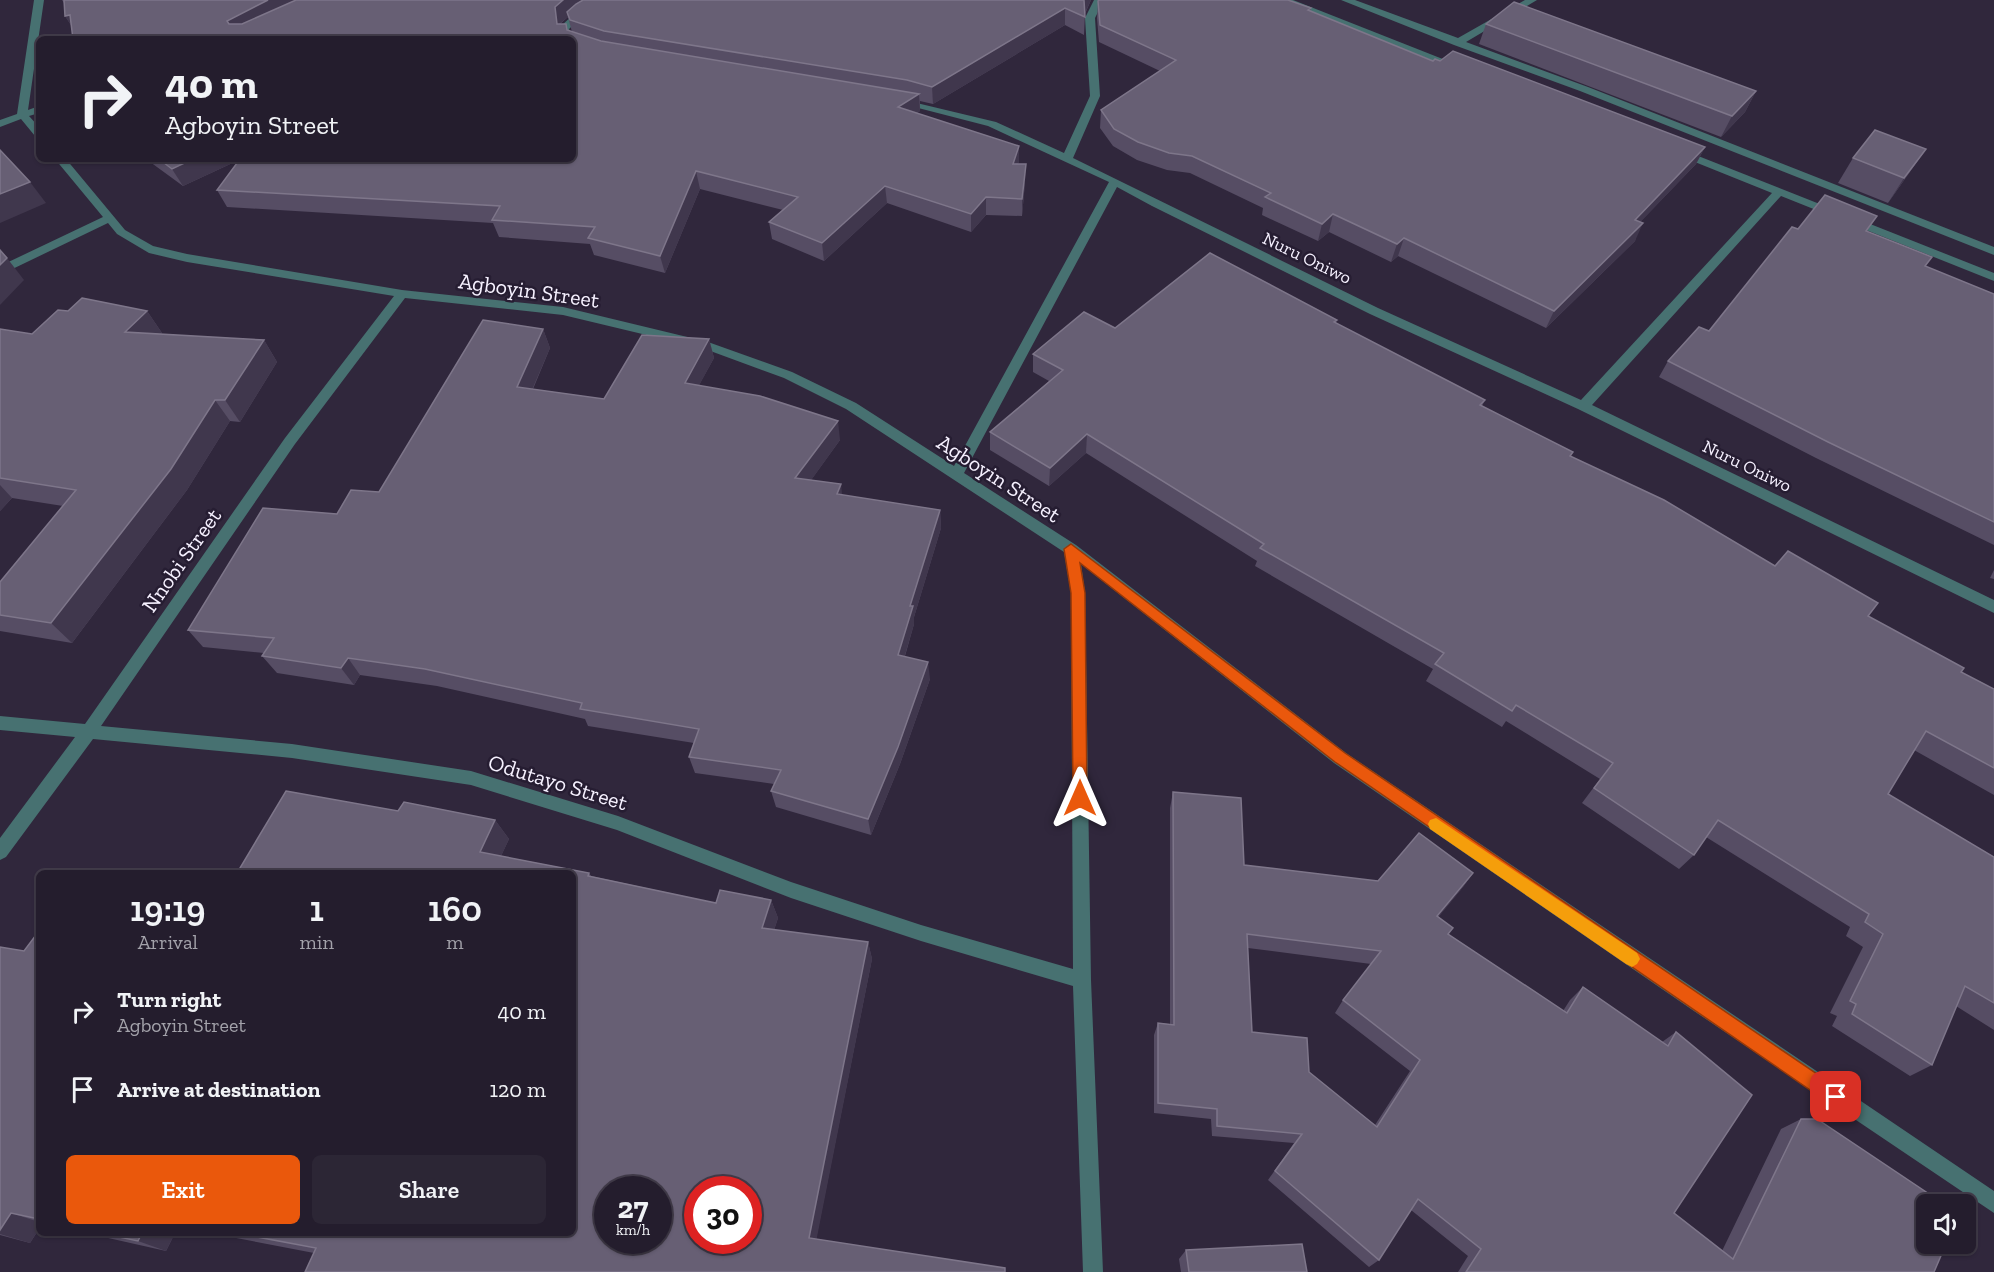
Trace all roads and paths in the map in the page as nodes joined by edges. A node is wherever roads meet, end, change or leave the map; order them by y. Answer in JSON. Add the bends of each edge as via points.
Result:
{"nodes":[{"id":1,"x":39,"y":0,"type":"edge"},
{"id":2,"x":610,"y":0,"type":"edge"},
{"id":3,"x":1099,"y":0,"type":"edge"},
{"id":4,"x":1285,"y":0,"type":"edge"},
{"id":5,"x":1346,"y":0,"type":"edge"},
{"id":6,"x":1532,"y":0,"type":"edge"},
{"id":7,"x":567,"y":36,"type":"edge"},
{"id":8,"x":1457,"y":43,"type":"junction"},
{"id":9,"x":1472,"y":72,"type":"edge"},
{"id":10,"x":885,"y":99,"type":"edge"},
{"id":11,"x":36,"y":110,"type":"edge"},
{"id":12,"x":22,"y":114,"type":"junction"},
{"id":13,"x":0,"y":124,"type":"edge"},
{"id":14,"x":36,"y":130,"type":"edge"},
{"id":15,"x":1670,"y":148,"type":"edge"},
{"id":16,"x":1067,"y":159,"type":"junction"},
{"id":17,"x":63,"y":162,"type":"edge"},
{"id":18,"x":1116,"y":181,"type":"junction"},
{"id":19,"x":1780,"y":191,"type":"junction"},
{"id":20,"x":110,"y":218,"type":"junction"},
{"id":21,"x":1994,"y":251,"type":"edge"},
{"id":22,"x":0,"y":271,"type":"edge"},
{"id":23,"x":1994,"y":277,"type":"edge"},
{"id":24,"x":402,"y":294,"type":"junction"},
{"id":25,"x":1583,"y":406,"type":"junction"},
{"id":26,"x":956,"y":474,"type":"junction"},
{"id":27,"x":1071,"y":549,"type":"junction"},
{"id":28,"x":1994,"y":607,"type":"edge"},
{"id":29,"x":0,"y":723,"type":"edge"},
{"id":30,"x":89,"y":731,"type":"junction"},
{"id":31,"x":0,"y":852,"type":"edge"},
{"id":32,"x":1082,"y":980,"type":"junction"},
{"id":33,"x":1994,"y":1203,"type":"edge"},
{"id":34,"x":1093,"y":1272,"type":"edge"}],
"edges":[{"from":1,"to":12,"type":"street"},
{"from":2,"to":7,"type":"street","via":[[576,17],[564,28]]},
{"from":3,"to":16,"type":"street","via":[[1090,18],[1095,96]]},
{"from":4,"to":9,"type":"street"},
{"from":5,"to":8,"type":"street"},
{"from":6,"to":8,"type":"street"},
{"from":8,"to":21,"type":"street","via":[[1595,93]]},
{"from":10,"to":16,"type":"street","name":"Nuru Oniwo","via":[[992,124]]},
{"from":11,"to":12,"type":"street"},
{"from":12,"to":13,"type":"street"},
{"from":12,"to":14,"type":"street"},
{"from":15,"to":19,"type":"street"},
{"from":16,"to":18,"type":"street","name":"Nuru Oniwo"},
{"from":17,"to":20,"type":"street","name":"Agboyin Street"},
{"from":18,"to":25,"type":"street","name":"Nuru Oniwo","via":[[1374,311]]},
{"from":18,"to":26,"type":"street"},
{"from":19,"to":23,"type":"street"},
{"from":19,"to":25,"type":"street"},
{"from":20,"to":22,"type":"street"},
{"from":20,"to":24,"type":"street","name":"Agboyin Street","via":[[121,232],[148,249]]},
{"from":24,"to":26,"type":"street","name":"Agboyin Street","via":[[562,311],[708,346],[788,375],[851,406]]},
{"from":24,"to":30,"type":"street","name":"Nnobi Street","via":[[290,441]]},
{"from":25,"to":28,"type":"street","name":"Nuru Oniwo"},
{"from":26,"to":27,"type":"street","name":"Agboyin Street"},
{"from":27,"to":32,"type":"street","via":[[1078,593]]},
{"from":27,"to":33,"type":"street","name":"Agboyin Street","via":[[1340,758]]},
{"from":29,"to":30,"type":"street","name":"Odutayo Street"},
{"from":30,"to":31,"type":"street","name":"Nnobi Street"},
{"from":30,"to":32,"type":"street","name":"Odutayo Street","via":[[292,751],[471,778],[618,823],[801,894]]},
{"from":32,"to":34,"type":"street"}]}
